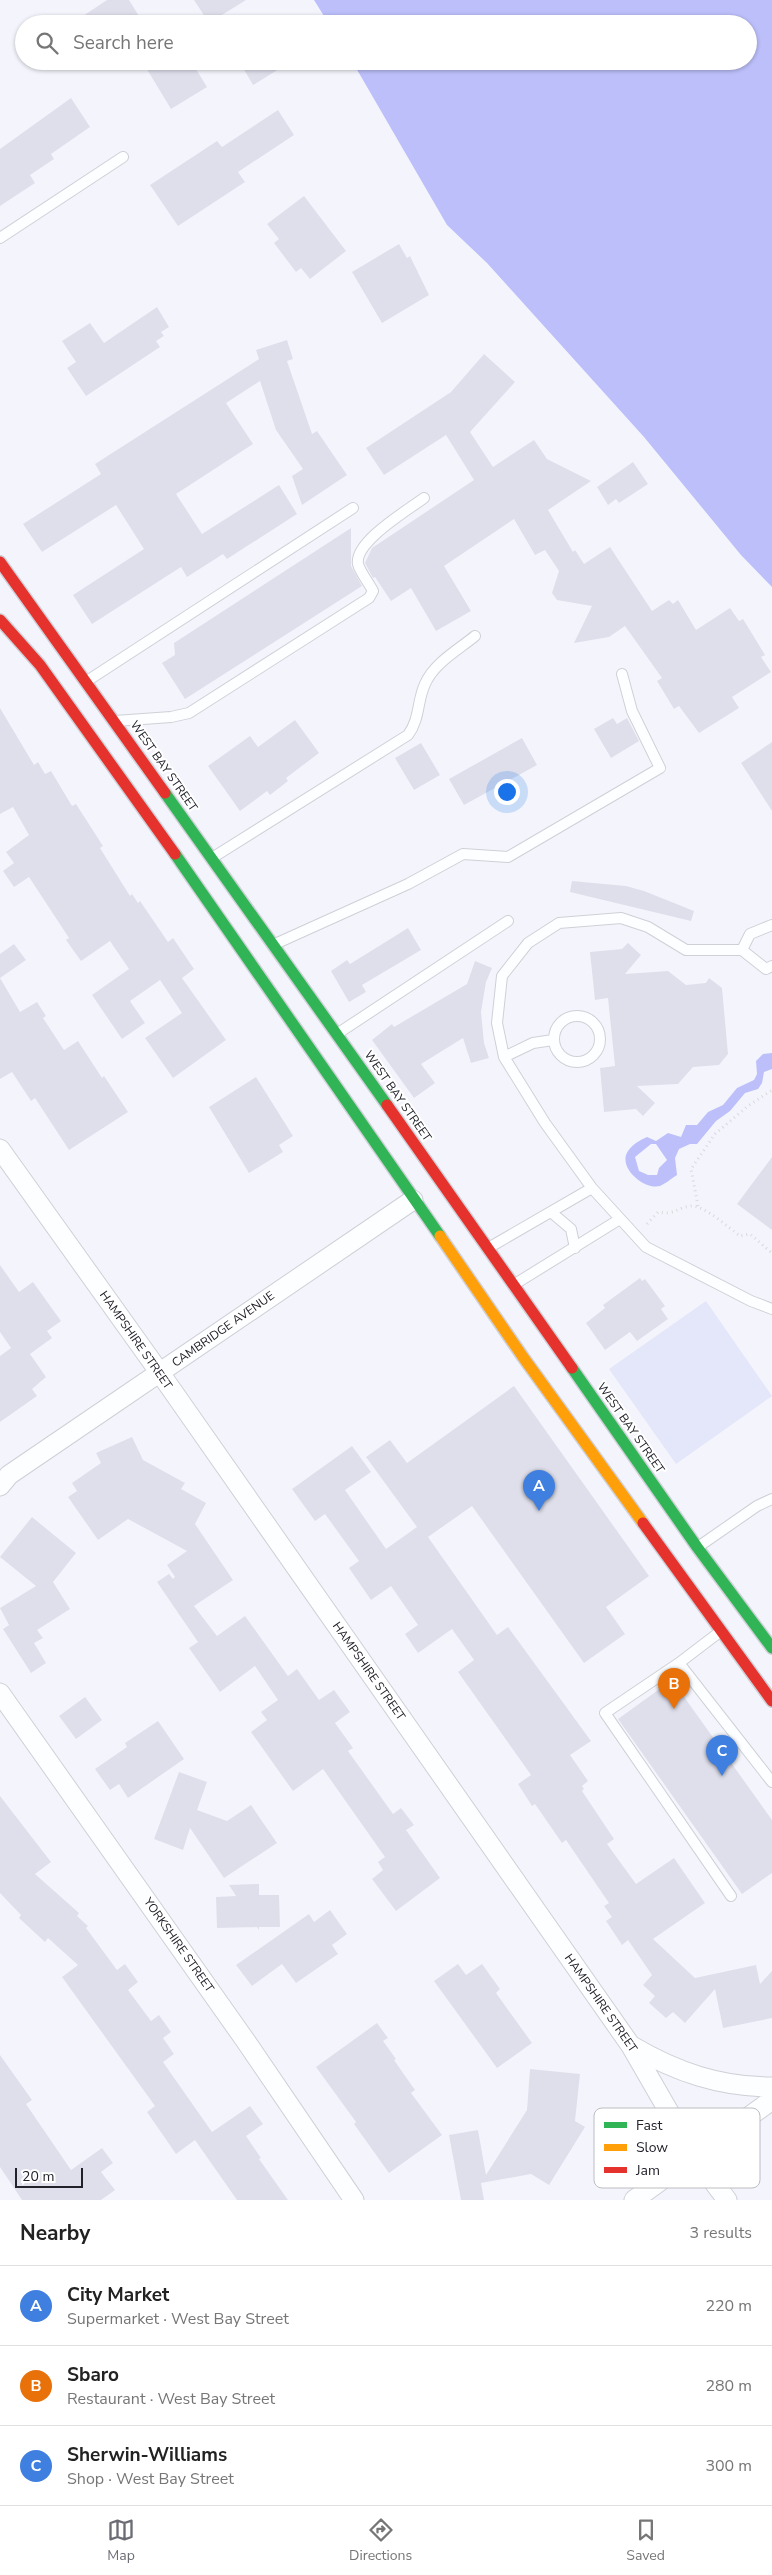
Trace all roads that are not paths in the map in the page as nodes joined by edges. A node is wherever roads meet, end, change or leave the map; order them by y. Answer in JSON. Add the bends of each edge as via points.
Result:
{"nodes":[{"id":1,"x":123,"y":158,"type":"dead end"},
{"id":2,"x":0,"y":238,"type":"edge"},
{"id":3,"x":424,"y":498,"type":"dead end"},
{"id":4,"x":353,"y":508,"type":"dead end"},
{"id":5,"x":0,"y":562,"type":"edge"},
{"id":6,"x":0,"y":620,"type":"edge"},
{"id":7,"x":475,"y":636,"type":"dead end"},
{"id":8,"x":622,"y":674,"type":"dead end"},
{"id":9,"x":86,"y":681,"type":"junction"},
{"id":10,"x":115,"y":721,"type":"junction"},
{"id":11,"x":212,"y":858,"type":"junction"},
{"id":12,"x":508,"y":921,"type":"dead end"},
{"id":13,"x":772,"y":925,"type":"edge"},
{"id":14,"x":274,"y":945,"type":"junction"},
{"id":15,"x":742,"y":950,"type":"junction"},
{"id":16,"x":772,"y":966,"type":"edge"},
{"id":17,"x":337,"y":1034,"type":"junction"},
{"id":18,"x":553,"y":1040,"type":"junction"},
{"id":19,"x":504,"y":1057,"type":"junction"},
{"id":20,"x":0,"y":1149,"type":"edge"},
{"id":21,"x":592,"y":1188,"type":"junction"},
{"id":22,"x":413,"y":1200,"type":"junction"},
{"id":23,"x":552,"y":1212,"type":"junction"},
{"id":24,"x":620,"y":1218,"type":"junction"},
{"id":25,"x":489,"y":1248,"type":"junction"},
{"id":26,"x":575,"y":1248,"type":"junction"},
{"id":27,"x":515,"y":1284,"type":"junction"},
{"id":28,"x":772,"y":1309,"type":"edge"},
{"id":29,"x":160,"y":1372,"type":"junction"},
{"id":30,"x":3,"y":1480,"type":"edge"},
{"id":31,"x":772,"y":1499,"type":"edge"},
{"id":32,"x":697,"y":1547,"type":"junction"},
{"id":33,"x":721,"y":1631,"type":"junction"},
{"id":34,"x":772,"y":1648,"type":"edge"},
{"id":35,"x":679,"y":1663,"type":"junction"},
{"id":36,"x":0,"y":1693,"type":"edge"},
{"id":37,"x":772,"y":1701,"type":"edge"},
{"id":38,"x":772,"y":1782,"type":"edge"},
{"id":39,"x":731,"y":1896,"type":"dead end"},
{"id":40,"x":631,"y":2046,"type":"junction"},
{"id":41,"x":772,"y":2087,"type":"edge"},
{"id":42,"x":772,"y":2100,"type":"edge"},
{"id":43,"x":667,"y":2108,"type":"edge"},
{"id":44,"x":760,"y":2109,"type":"edge"},
{"id":45,"x":651,"y":2188,"type":"edge"},
{"id":46,"x":718,"y":2188,"type":"edge"},
{"id":47,"x":354,"y":2200,"type":"edge"},
{"id":48,"x":634,"y":2200,"type":"edge"},
{"id":49,"x":727,"y":2200,"type":"edge"}],
"edges":[{"from":1,"to":2,"type":"lane"},
{"from":3,"to":10,"type":"lane","via":[[374,535],[358,553],[358,565],[373,591],[369,598],[189,713]]},
{"from":4,"to":9,"type":"lane"},
{"from":5,"to":9,"type":"main road","name":"WEST BAY STREET"},
{"from":6,"to":22,"type":"main road","via":[[46,673],[233,936]]},
{"from":7,"to":11,"type":"lane","via":[[431,672],[424,686],[416,724],[408,735]]},
{"from":8,"to":14,"type":"lane","via":[[632,711],[660,768],[508,857],[463,854],[408,884]]},
{"from":9,"to":10,"type":"main road","name":"WEST BAY STREET"},
{"from":10,"to":11,"type":"main road","name":"WEST BAY STREET"},
{"from":11,"to":14,"type":"main road","name":"WEST BAY STREET"},
{"from":12,"to":17,"type":"lane"},
{"from":13,"to":15,"type":"lane","via":[[750,934]]},
{"from":14,"to":17,"type":"main road","name":"WEST BAY STREET"},
{"from":15,"to":16,"type":"lane","via":[[766,969]]},
{"from":15,"to":19,"type":"lane","via":[[686,950],[648,927],[621,918],[559,923],[528,943],[502,976],[497,1023]]},
{"from":17,"to":25,"type":"main road","name":"WEST BAY STREET"},
{"from":18,"to":18,"type":"lane","via":[[560,1022],[578,1016],[588,1018],[594,1024],[600,1039],[594,1055],[578,1063],[561,1057]]},
{"from":18,"to":19,"type":"lane","via":[[533,1043]]},
{"from":19,"to":21,"type":"lane","via":[[545,1123]]},
{"from":20,"to":29,"type":"street","name":"HAMPSHIRE STREET"},
{"from":21,"to":23,"type":"lane"},
{"from":21,"to":24,"type":"lane"},
{"from":22,"to":29,"type":"street","name":"CAMBRIDGE AVENUE"},
{"from":22,"to":33,"type":"main road"},
{"from":23,"to":25,"type":"lane"},
{"from":23,"to":26,"type":"lane","via":[[571,1229]]},
{"from":24,"to":26,"type":"lane"},
{"from":24,"to":28,"type":"lane","via":[[646,1247]]},
{"from":25,"to":27,"type":"main road","name":"WEST BAY STREET"},
{"from":26,"to":27,"type":"lane"},
{"from":27,"to":32,"type":"main road","name":"WEST BAY STREET"},
{"from":29,"to":30,"type":"street","name":"CAMBRIDGE AVENUE"},
{"from":29,"to":40,"type":"street","name":"HAMPSHIRE STREET"},
{"from":31,"to":32,"type":"lane"},
{"from":32,"to":34,"type":"main road","name":"WEST BAY STREET"},
{"from":33,"to":35,"type":"lane"},
{"from":33,"to":37,"type":"main road"},
{"from":35,"to":38,"type":"lane"},
{"from":35,"to":39,"type":"lane","via":[[605,1713]]},
{"from":36,"to":47,"type":"street","name":"YORKSHIRE STREET"},
{"from":40,"to":41,"type":"street","via":[[664,2065],[702,2078]]},
{"from":40,"to":43,"type":"street","name":"HAMPSHIRE STREET"},
{"from":42,"to":44,"type":"street"},
{"from":45,"to":48,"type":"street"},
{"from":46,"to":49,"type":"street","name":"HAMPSHIRE STREET"}]}
